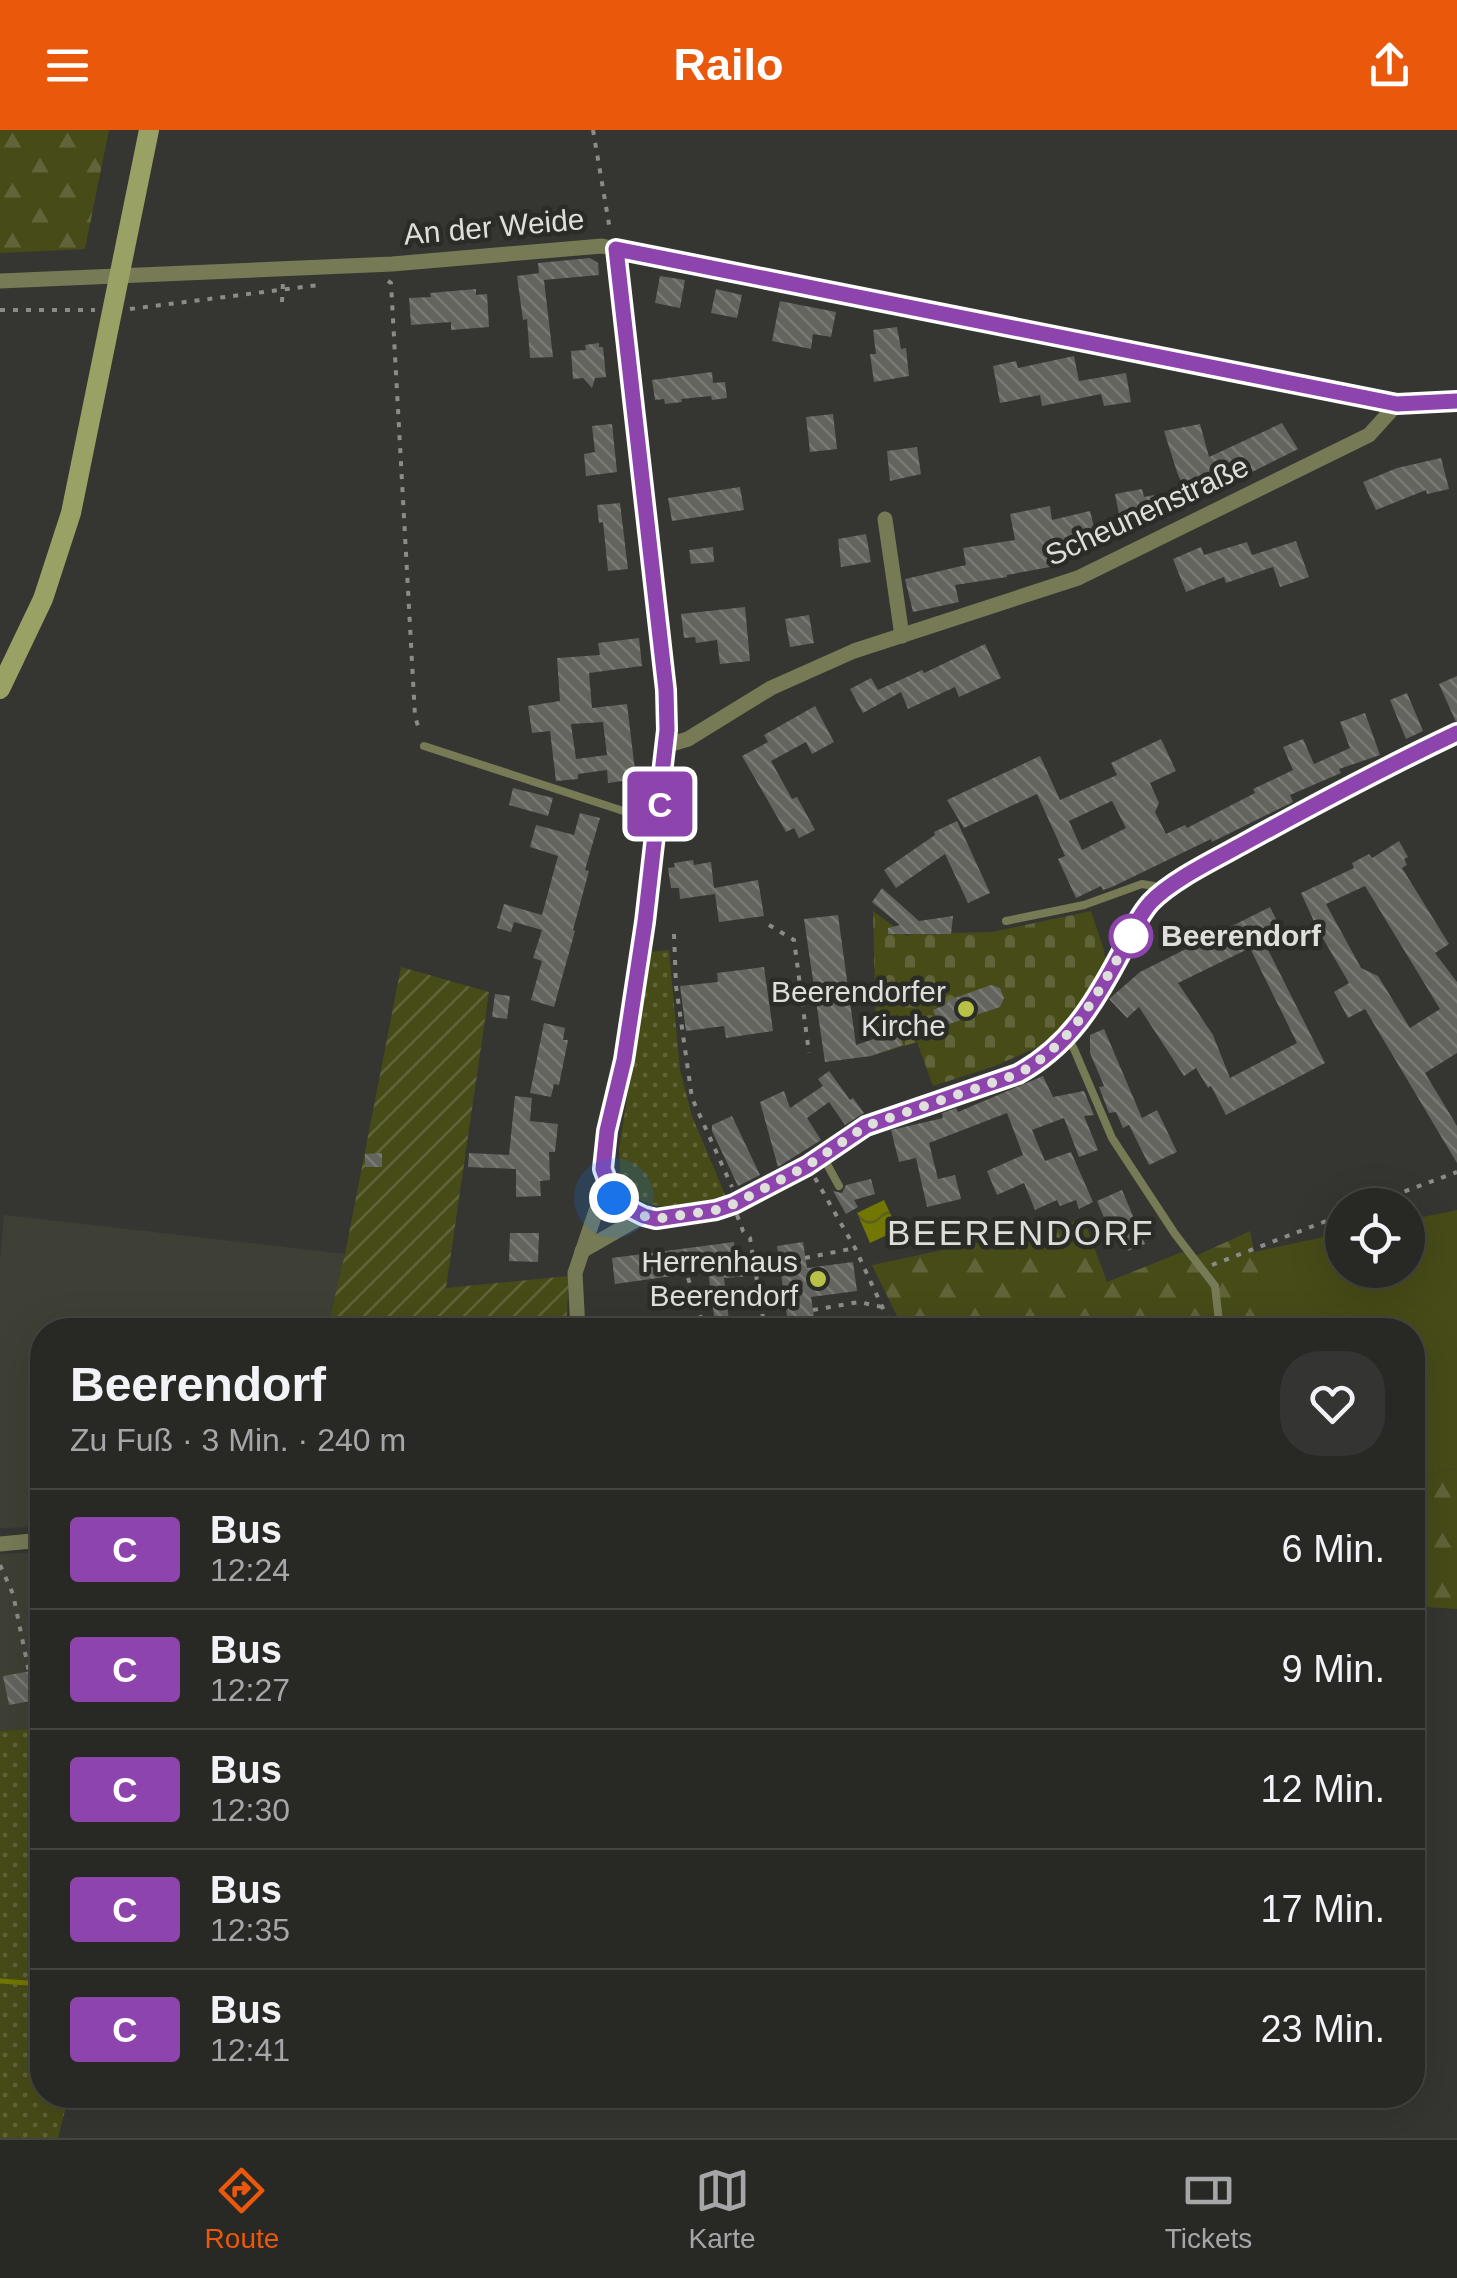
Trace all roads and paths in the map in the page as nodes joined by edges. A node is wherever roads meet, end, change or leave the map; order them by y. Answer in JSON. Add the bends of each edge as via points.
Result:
{"nodes":[{"id":1,"x":149,"y":130,"type":"edge"},
{"id":2,"x":593,"y":130,"type":"edge"},
{"id":3,"x":616,"y":249,"type":"junction"},
{"id":4,"x":120,"y":274,"type":"junction"},
{"id":5,"x":384,"y":278,"type":"dead end"},
{"id":6,"x":0,"y":281,"type":"edge"},
{"id":7,"x":334,"y":282,"type":"dead end"},
{"id":8,"x":0,"y":310,"type":"edge"},
{"id":9,"x":112,"y":310,"type":"junction"},
{"id":10,"x":1457,"y":401,"type":"edge"},
{"id":11,"x":1397,"y":404,"type":"junction"},
{"id":12,"x":885,"y":518,"type":"dead end"},
{"id":13,"x":902,"y":636,"type":"junction"},
{"id":14,"x":0,"y":689,"type":"edge"},
{"id":15,"x":1457,"y":734,"type":"edge"},
{"id":16,"x":424,"y":746,"type":"joint"},
{"id":17,"x":665,"y":746,"type":"junction"},
{"id":18,"x":658,"y":820,"type":"junction"},
{"id":19,"x":1162,"y":894,"type":"junction"},
{"id":20,"x":1006,"y":921,"type":"dead end"},
{"id":21,"x":769,"y":925,"type":"dead end"},
{"id":22,"x":674,"y":934,"type":"dead end"},
{"id":23,"x":1067,"y":1037,"type":"junction"},
{"id":24,"x":809,"y":1053,"type":"dead end"},
{"id":25,"x":822,"y":1155,"type":"junction"},
{"id":26,"x":807,"y":1166,"type":"junction"},
{"id":27,"x":1457,"y":1172,"type":"edge"},
{"id":28,"x":608,"y":1186,"type":"junction"},
{"id":29,"x":839,"y":1186,"type":"dead end"},
{"id":30,"x":1414,"y":1188,"type":"edge"},
{"id":31,"x":734,"y":1204,"type":"junction"},
{"id":32,"x":644,"y":1216,"type":"junction"},
{"id":33,"x":1325,"y":1221,"type":"edge"},
{"id":34,"x":855,"y":1248,"type":"junction"},
{"id":35,"x":581,"y":1252,"type":"junction"},
{"id":36,"x":806,"y":1258,"type":"dead end"},
{"id":37,"x":1202,"y":1269,"type":"junction"},
{"id":38,"x":688,"y":1278,"type":"dead end"},
{"id":39,"x":882,"y":1307,"type":"junction"},
{"id":40,"x":813,"y":1310,"type":"dead end"},
{"id":41,"x":578,"y":1318,"type":"edge"},
{"id":42,"x":700,"y":1318,"type":"edge"},
{"id":43,"x":764,"y":1318,"type":"edge"},
{"id":44,"x":887,"y":1318,"type":"edge"},
{"id":45,"x":1219,"y":1318,"type":"edge"},
{"id":46,"x":30,"y":1541,"type":"edge"},
{"id":47,"x":0,"y":1544,"type":"edge"},
{"id":48,"x":0,"y":1565,"type":"edge"},
{"id":49,"x":29,"y":1672,"type":"dead end"}],
"edges":[{"from":1,"to":4,"type":"main road"},
{"from":2,"to":3,"type":"path"},
{"from":3,"to":4,"type":"street","name":"An der Weide"},
{"from":3,"to":11,"type":"street","name":"An der Weide"},
{"from":3,"to":17,"type":"street","via":[[666,690]]},
{"from":4,"to":6,"type":"street","name":"An der Weide"},
{"from":4,"to":9,"type":"main road"},
{"from":5,"to":16,"type":"path","via":[[391,283],[416,716]]},
{"from":7,"to":9,"type":"path"},
{"from":8,"to":9,"type":"path"},
{"from":9,"to":14,"type":"main road","via":[[56,564]]},
{"from":10,"to":11,"type":"street","name":"An der Weide"},
{"from":11,"to":13,"type":"street","name":"Scheunenstraße","via":[[1369,434],[1078,578]]},
{"from":12,"to":13,"type":"street"},
{"from":13,"to":17,"type":"street","name":"Scheunenstraße","via":[[771,688],[688,740]]},
{"from":15,"to":19,"type":"street","via":[[1362,779]]},
{"from":16,"to":18,"type":"lane"},
{"from":17,"to":18,"type":"street"},
{"from":18,"to":28,"type":"street","via":[[624,1060],[607,1131]]},
{"from":19,"to":20,"type":"lane","via":[[1142,884],[1084,905]]},
{"from":19,"to":23,"type":"street"},
{"from":21,"to":24,"type":"path","via":[[794,940]]},
{"from":22,"to":31,"type":"path","via":[[692,1098]]},
{"from":23,"to":25,"type":"street","via":[[1018,1074],[866,1126]]},
{"from":23,"to":37,"type":"lane","via":[[1112,1138]]},
{"from":25,"to":26,"type":"street"},
{"from":25,"to":29,"type":"lane"},
{"from":26,"to":31,"type":"street"},
{"from":26,"to":34,"type":"path"},
{"from":27,"to":30,"type":"path"},
{"from":28,"to":32,"type":"street","via":[[614,1198]]},
{"from":28,"to":35,"type":"street"},
{"from":31,"to":32,"type":"street"},
{"from":31,"to":43,"type":"path","via":[[750,1238]]},
{"from":32,"to":35,"type":"street"},
{"from":33,"to":37,"type":"path"},
{"from":34,"to":36,"type":"path"},
{"from":34,"to":39,"type":"path"},
{"from":35,"to":41,"type":"street"},
{"from":37,"to":45,"type":"lane","via":[[1216,1286]]},
{"from":38,"to":42,"type":"path"},
{"from":39,"to":40,"type":"path","via":[[859,1302]]},
{"from":39,"to":44,"type":"path"},
{"from":46,"to":47,"type":"street"},
{"from":48,"to":49,"type":"path"}]}
